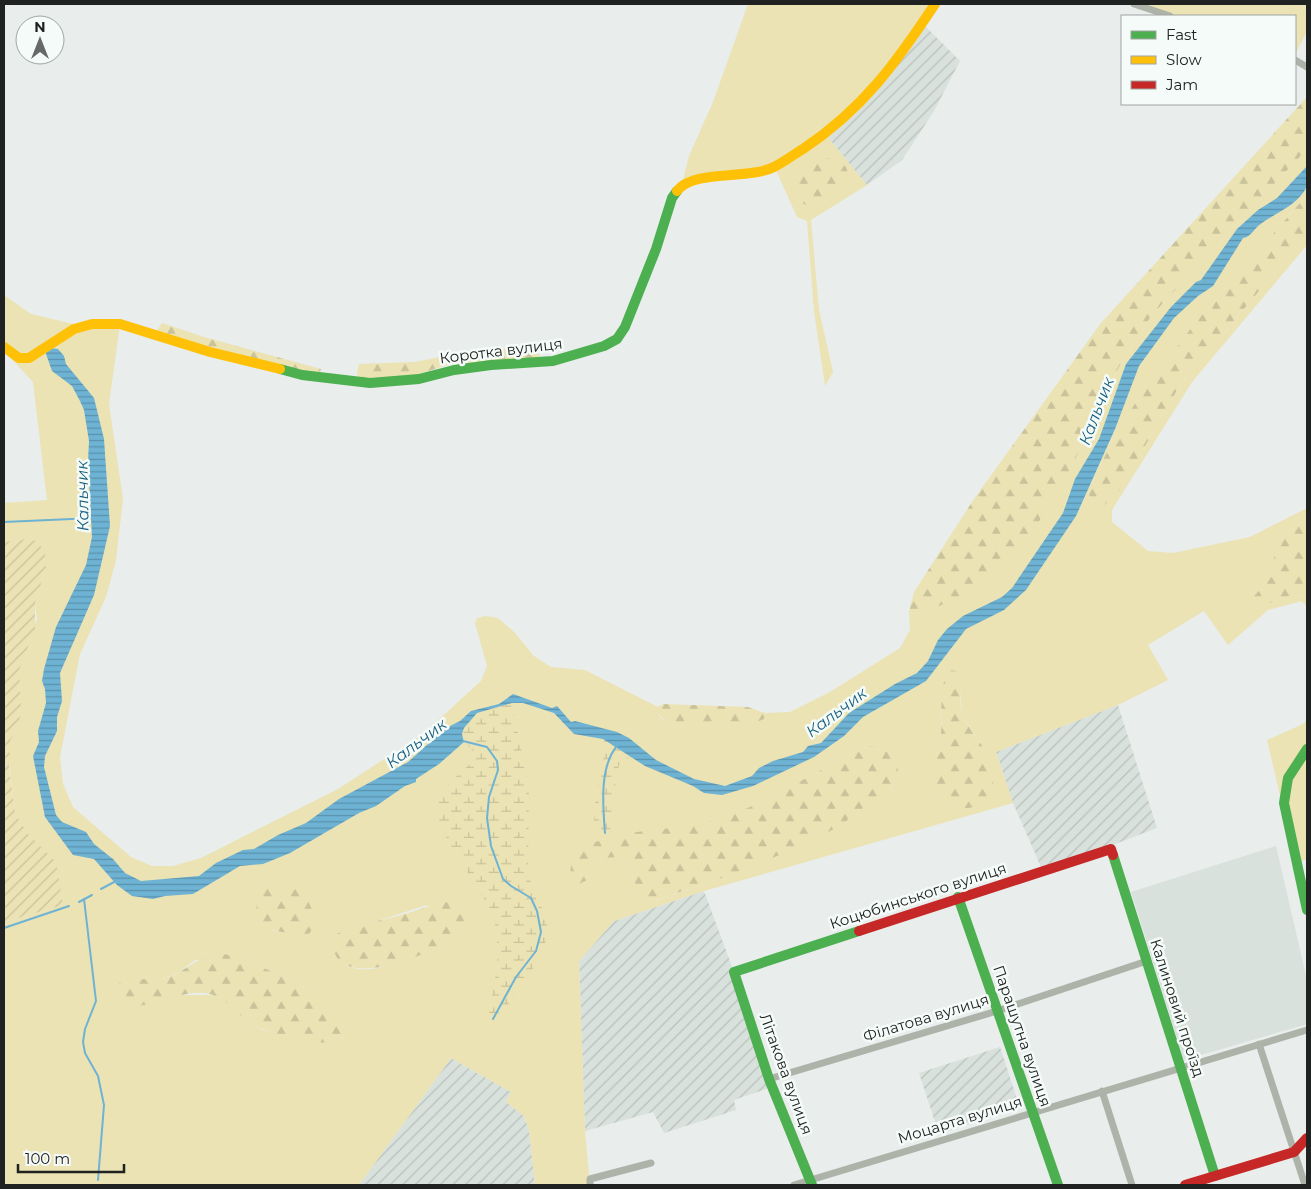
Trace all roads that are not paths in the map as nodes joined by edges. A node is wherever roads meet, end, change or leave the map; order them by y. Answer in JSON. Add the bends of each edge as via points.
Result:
{"nodes":[{"id":1,"x":935,"y":4,"type":"edge"},
{"id":2,"x":1134,"y":4,"type":"edge"},
{"id":3,"x":1167,"y":15,"type":"edge"},
{"id":4,"x":1296,"y":61,"type":"edge"},
{"id":5,"x":1307,"y":68,"type":"edge"},
{"id":6,"x":4,"y":347,"type":"edge"},
{"id":7,"x":1307,"y":749,"type":"edge"},
{"id":8,"x":1111,"y":849,"type":"joint"},
{"id":9,"x":1305,"y":887,"type":"edge"},
{"id":10,"x":958,"y":898,"type":"junction"},
{"id":11,"x":1307,"y":910,"type":"edge"},
{"id":12,"x":1147,"y":961,"type":"junction"},
{"id":13,"x":734,"y":972,"type":"joint"},
{"id":14,"x":997,"y":1011,"type":"junction"},
{"id":15,"x":1307,"y":1030,"type":"edge"},
{"id":16,"x":1259,"y":1044,"type":"junction"},
{"id":17,"x":1180,"y":1067,"type":"junction"},
{"id":18,"x":769,"y":1079,"type":"junction"},
{"id":19,"x":1102,"y":1091,"type":"junction"},
{"id":20,"x":1032,"y":1113,"type":"junction"},
{"id":21,"x":1306,"y":1141,"type":"edge"},
{"id":22,"x":1294,"y":1152,"type":"junction"},
{"id":23,"x":650,"y":1163,"type":"dead end"},
{"id":24,"x":1215,"y":1176,"type":"junction"},
{"id":25,"x":590,"y":1182,"type":"edge"},
{"id":26,"x":811,"y":1183,"type":"edge"},
{"id":27,"x":794,"y":1185,"type":"edge"},
{"id":28,"x":1058,"y":1185,"type":"edge"},
{"id":29,"x":1132,"y":1185,"type":"edge"},
{"id":30,"x":1185,"y":1185,"type":"edge"},
{"id":31,"x":1305,"y":1185,"type":"edge"}],
"edges":[{"from":1,"to":6,"type":"street","name":"Коротка вулиця","via":[[897,62],[854,111],[825,134],[775,168],[682,184],[672,198],[656,250],[625,327],[617,339],[604,346],[553,361],[491,365],[419,379],[370,383],[302,375],[210,352],[120,324],[82,326],[29,358],[19,358]]},
{"from":2,"to":3,"type":"street"},
{"from":4,"to":5,"type":"street"},
{"from":7,"to":9,"type":"street","via":[[1291,770],[1284,797]]},
{"from":8,"to":10,"type":"street","name":"Коцюбинського вулиця"},
{"from":8,"to":12,"type":"street","name":"Калиновий проїзд"},
{"from":9,"to":11,"type":"street"},
{"from":10,"to":13,"type":"street","name":"Коцюбинського вулиця"},
{"from":10,"to":14,"type":"street","name":"Парашутна вулиця"},
{"from":12,"to":14,"type":"street","name":"Філатова вулиця"},
{"from":12,"to":17,"type":"street","name":"Калиновий проїзд"},
{"from":13,"to":18,"type":"street","name":"Літакова вулиця"},
{"from":14,"to":18,"type":"street","name":"Філатова вулиця"},
{"from":14,"to":20,"type":"street","name":"Парашутна вулиця"},
{"from":15,"to":16,"type":"street","name":"Моцарта вулиця"},
{"from":16,"to":17,"type":"street","name":"Моцарта вулиця"},
{"from":16,"to":22,"type":"street"},
{"from":17,"to":19,"type":"street","name":"Моцарта вулиця"},
{"from":17,"to":24,"type":"street","name":"Калиновий проїзд"},
{"from":18,"to":26,"type":"street","name":"Літакова вулиця"},
{"from":19,"to":20,"type":"street","name":"Моцарта вулиця"},
{"from":19,"to":29,"type":"street"},
{"from":20,"to":26,"type":"street","name":"Моцарта вулиця"},
{"from":20,"to":28,"type":"street","name":"Парашутна вулиця"},
{"from":21,"to":22,"type":"street"},
{"from":22,"to":24,"type":"street"},
{"from":22,"to":31,"type":"street"},
{"from":23,"to":25,"type":"street"},
{"from":24,"to":30,"type":"street"},
{"from":26,"to":27,"type":"street","name":"Моцарта вулиця"}]}
